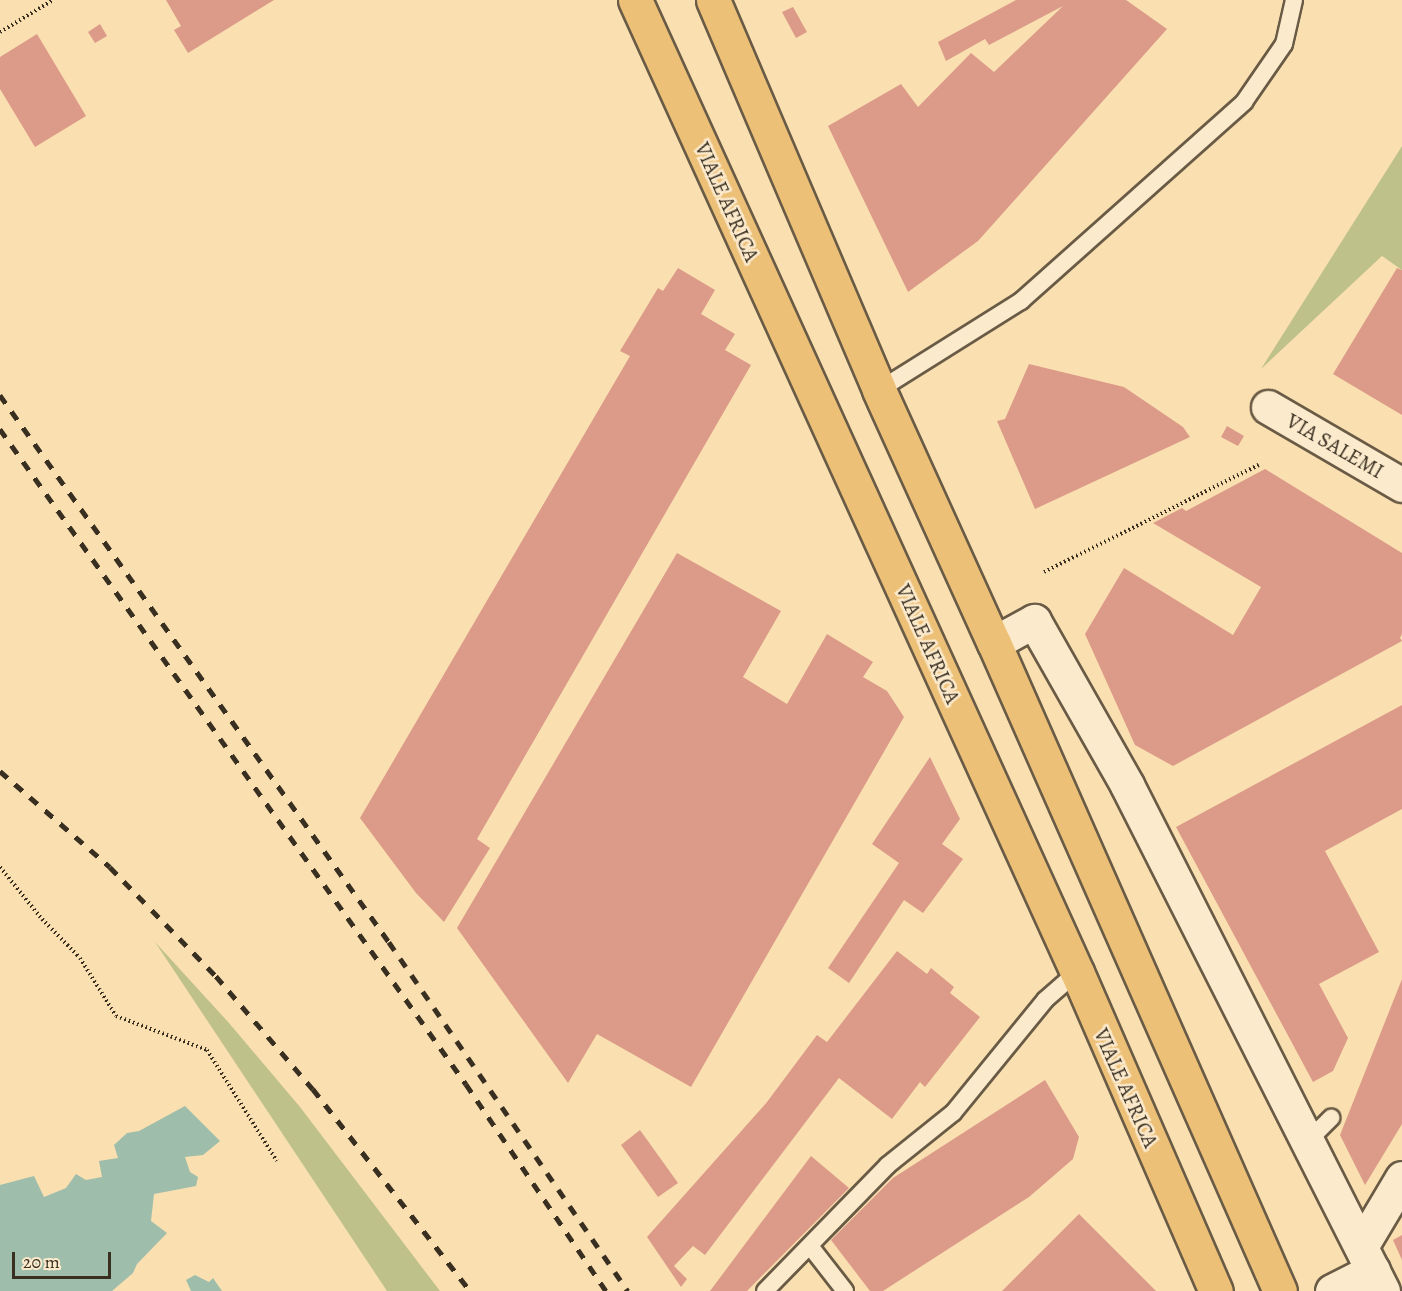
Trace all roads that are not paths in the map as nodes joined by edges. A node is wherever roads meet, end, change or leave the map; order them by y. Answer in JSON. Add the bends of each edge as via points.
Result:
{"nodes":[{"id":1,"x":635,"y":0,"type":"edge"},
{"id":2,"x":713,"y":0,"type":"edge"},
{"id":3,"x":1294,"y":0,"type":"edge"},
{"id":4,"x":879,"y":390,"type":"junction"},
{"id":5,"x":1268,"y":407,"type":"dead end"},
{"id":6,"x":1402,"y":485,"type":"edge"},
{"id":7,"x":994,"y":643,"type":"junction"},
{"id":8,"x":1077,"y":972,"type":"junction"},
{"id":9,"x":1331,"y":1118,"type":"dead end"},
{"id":10,"x":1308,"y":1141,"type":"junction"},
{"id":11,"x":1402,"y":1178,"type":"edge"},
{"id":12,"x":810,"y":1246,"type":"junction"},
{"id":13,"x":1373,"y":1269,"type":"edge"},
{"id":14,"x":765,"y":1291,"type":"edge"},
{"id":15,"x":844,"y":1291,"type":"edge"},
{"id":16,"x":1216,"y":1291,"type":"edge"},
{"id":17,"x":1280,"y":1291,"type":"edge"},
{"id":18,"x":1332,"y":1291,"type":"edge"}],
"edges":[{"from":1,"to":8,"type":"main road","name":"VIALE AFRICA"},
{"from":2,"to":4,"type":"main road"},
{"from":3,"to":4,"type":"lane","via":[[1284,44],[1244,102],[1021,301]]},
{"from":4,"to":7,"type":"main road"},
{"from":5,"to":6,"type":"street","name":"VIA SALEMI"},
{"from":7,"to":10,"type":"street","via":[[1034,621],[1127,785]]},
{"from":7,"to":17,"type":"main road"},
{"from":8,"to":12,"type":"lane","via":[[1045,999],[953,1113],[888,1165]]},
{"from":8,"to":16,"type":"main road","name":"VIALE AFRICA"},
{"from":9,"to":10,"type":"lane"},
{"from":10,"to":13,"type":"street"},
{"from":11,"to":13,"type":"street"},
{"from":12,"to":14,"type":"lane"},
{"from":12,"to":15,"type":"lane"},
{"from":13,"to":18,"type":"street"}]}
